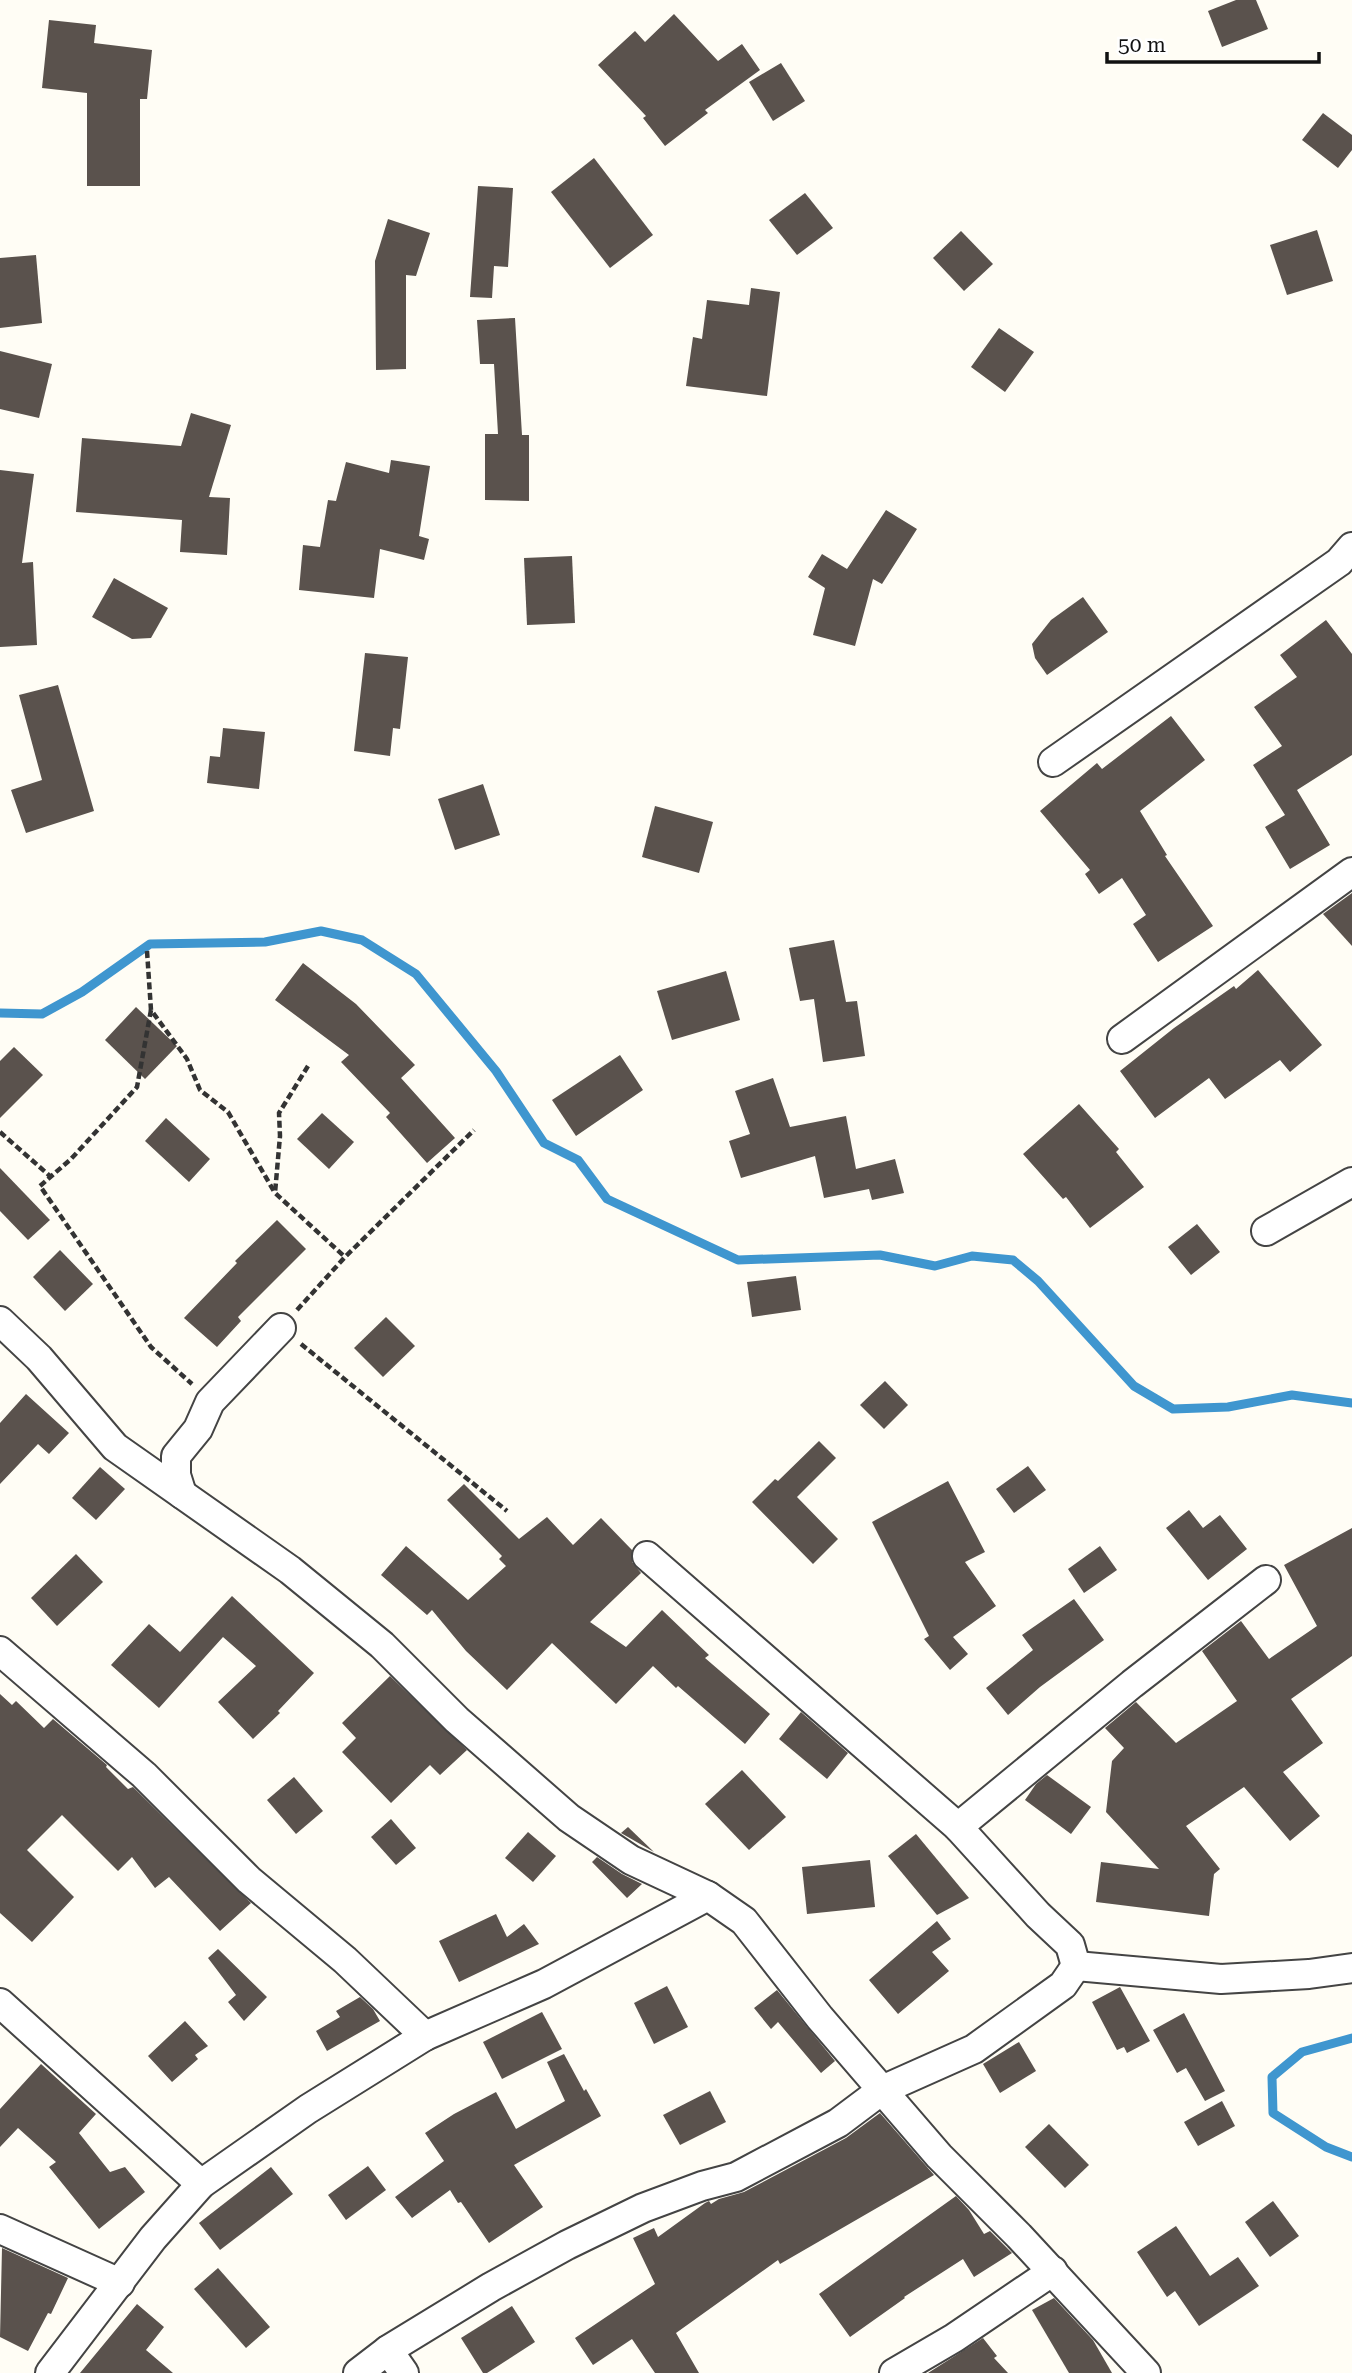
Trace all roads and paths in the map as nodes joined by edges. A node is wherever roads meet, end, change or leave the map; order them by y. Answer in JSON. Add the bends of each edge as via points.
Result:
{"nodes":[{"id":1,"x":1348,"y":563,"type":"edge"},
{"id":2,"x":1053,"y":762,"type":"dead end"},
{"id":3,"x":1352,"y":872,"type":"edge"},
{"id":4,"x":147,"y":951,"type":"dead end"},
{"id":5,"x":151,"y":1010,"type":"junction"},
{"id":6,"x":1122,"y":1039,"type":"dead end"},
{"id":7,"x":308,"y":1066,"type":"dead end"},
{"id":8,"x":474,"y":1130,"type":"dead end"},
{"id":9,"x":0,"y":1132,"type":"edge"},
{"id":10,"x":51,"y":1177,"type":"junction"},
{"id":11,"x":1352,"y":1182,"type":"edge"},
{"id":12,"x":275,"y":1194,"type":"junction"},
{"id":13,"x":1266,"y":1231,"type":"dead end"},
{"id":14,"x":345,"y":1257,"type":"junction"},
{"id":15,"x":0,"y":1321,"type":"edge"},
{"id":16,"x":281,"y":1328,"type":"junction"},
{"id":17,"x":210,"y":1402,"type":"junction"},
{"id":18,"x":183,"y":1494,"type":"junction"},
{"id":19,"x":507,"y":1511,"type":"dead end"},
{"id":20,"x":647,"y":1556,"type":"dead end"},
{"id":21,"x":1266,"y":1580,"type":"dead end"},
{"id":22,"x":0,"y":1651,"type":"edge"},
{"id":23,"x":958,"y":1827,"type":"junction"},
{"id":24,"x":708,"y":1896,"type":"junction"},
{"id":25,"x":1076,"y":1966,"type":"junction"},
{"id":26,"x":1352,"y":1968,"type":"edge"},
{"id":27,"x":0,"y":2003,"type":"edge"},
{"id":28,"x":425,"y":2036,"type":"junction"},
{"id":29,"x":882,"y":2090,"type":"junction"},
{"id":30,"x":201,"y":2184,"type":"junction"},
{"id":31,"x":0,"y":2229,"type":"edge"},
{"id":32,"x":1053,"y":2271,"type":"junction"},
{"id":33,"x":120,"y":2283,"type":"junction"},
{"id":34,"x":388,"y":2350,"type":"junction"},
{"id":35,"x":50,"y":2373,"type":"edge"},
{"id":36,"x":358,"y":2373,"type":"edge"},
{"id":37,"x":404,"y":2373,"type":"edge"},
{"id":38,"x":894,"y":2373,"type":"edge"},
{"id":39,"x":1146,"y":2373,"type":"edge"}],
"edges":[{"from":1,"to":2,"type":"street"},
{"from":3,"to":6,"type":"street"},
{"from":4,"to":5,"type":"path"},
{"from":5,"to":10,"type":"path","via":[[136,1087]]},
{"from":5,"to":12,"type":"path","via":[[187,1059],[200,1090],[228,1111]]},
{"from":7,"to":12,"type":"path","via":[[279,1113]]},
{"from":8,"to":14,"type":"path"},
{"from":9,"to":10,"type":"path"},
{"from":10,"to":17,"type":"path","via":[[40,1186],[151,1347]]},
{"from":11,"to":13,"type":"street"},
{"from":12,"to":14,"type":"path"},
{"from":14,"to":16,"type":"path"},
{"from":15,"to":18,"type":"street","via":[[39,1358],[115,1447]]},
{"from":16,"to":17,"type":"street"},
{"from":16,"to":19,"type":"path"},
{"from":17,"to":18,"type":"street","via":[[198,1429],[176,1456]]},
{"from":18,"to":24,"type":"street","via":[[290,1570],[382,1645],[457,1720],[569,1818],[631,1860]]},
{"from":20,"to":23,"type":"street"},
{"from":21,"to":23,"type":"street"},
{"from":22,"to":28,"type":"street","via":[[144,1775],[249,1880],[345,1960]]},
{"from":23,"to":25,"type":"street","via":[[1070,1945]]},
{"from":24,"to":28,"type":"street","via":[[544,1984]]},
{"from":24,"to":29,"type":"street","via":[[744,1920]]},
{"from":25,"to":26,"type":"street","via":[[1221,1979]]},
{"from":25,"to":29,"type":"street","via":[[1063,1985],[974,2049]]},
{"from":27,"to":30,"type":"street"},
{"from":28,"to":30,"type":"street","via":[[308,2109]]},
{"from":29,"to":32,"type":"street","via":[[939,2156]]},
{"from":29,"to":34,"type":"street","via":[[838,2123],[736,2177],[643,2208],[567,2245]]},
{"from":30,"to":33,"type":"street"},
{"from":31,"to":33,"type":"street"},
{"from":32,"to":38,"type":"street"},
{"from":32,"to":39,"type":"street"},
{"from":33,"to":35,"type":"street"},
{"from":34,"to":36,"type":"street"},
{"from":34,"to":37,"type":"street"}]}
